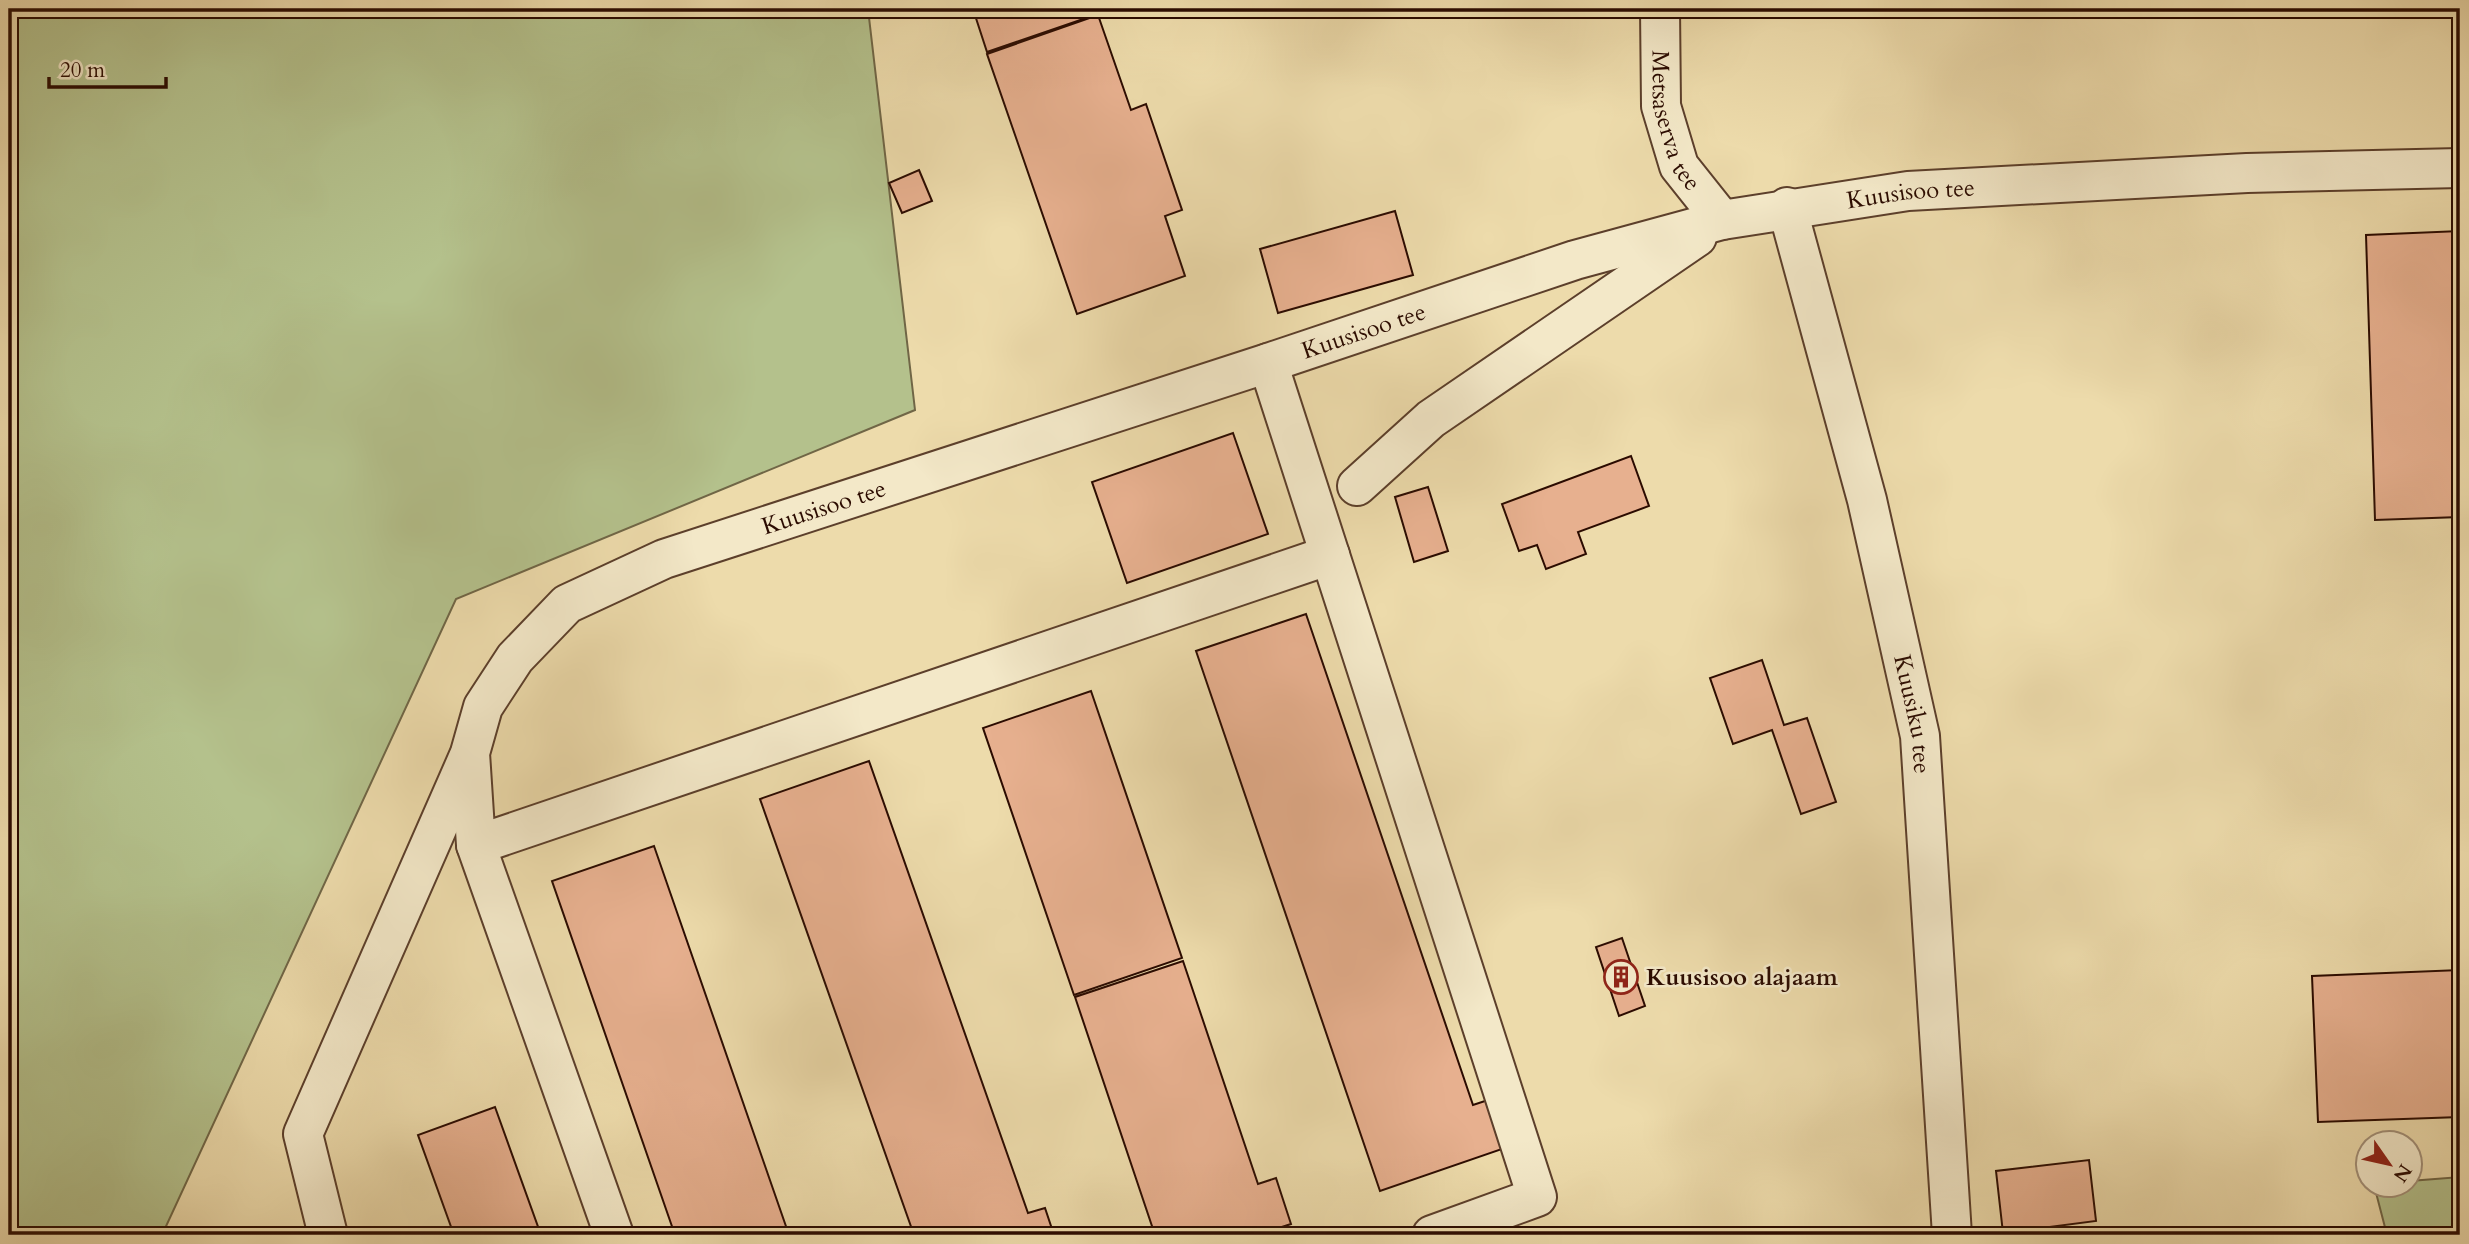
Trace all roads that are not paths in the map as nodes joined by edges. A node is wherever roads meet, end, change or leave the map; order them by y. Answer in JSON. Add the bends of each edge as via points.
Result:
{"nodes":[{"id":1,"x":1660,"y":9,"type":"edge"},
{"id":2,"x":2460,"y":168,"type":"edge"},
{"id":3,"x":1787,"y":207,"type":"junction"},
{"id":4,"x":1722,"y":220,"type":"junction"},
{"id":5,"x":1268,"y":363,"type":"junction"},
{"id":6,"x":1357,"y":486,"type":"dead end"},
{"id":7,"x":1330,"y":555,"type":"junction"},
{"id":8,"x":470,"y":753,"type":"junction"},
{"id":9,"x":476,"y":845,"type":"junction"},
{"id":10,"x":328,"y":1235,"type":"edge"},
{"id":11,"x":614,"y":1235,"type":"edge"},
{"id":12,"x":1432,"y":1235,"type":"edge"},
{"id":13,"x":1952,"y":1235,"type":"edge"}],
"edges":[{"from":1,"to":4,"type":"street","name":"Metsaserva tee","via":[[1661,106],[1671,142],[1679,166]]},
{"from":2,"to":3,"type":"street","name":"Kuusisoo tee","via":[[2247,173],[1908,191]]},
{"from":3,"to":4,"type":"street","name":"Kuusisoo tee"},
{"from":3,"to":13,"type":"street","name":"Kuusiku tee","via":[[1867,500],[1920,736]]},
{"from":4,"to":5,"type":"street","name":"Kuusisoo tee","via":[[1575,260]]},
{"from":4,"to":6,"type":"street","via":[[1431,419]]},
{"from":5,"to":7,"type":"street"},
{"from":5,"to":8,"type":"street","name":"Kuusisoo tee","via":[[664,559],[566,604],[515,658],[483,707]]},
{"from":7,"to":9,"type":"street"},
{"from":7,"to":12,"type":"street","via":[[1538,1197]]},
{"from":8,"to":9,"type":"street","name":"Kuusisoo tee"},
{"from":8,"to":10,"type":"street","via":[[303,1134]]},
{"from":9,"to":11,"type":"street","name":"Kuusisoo tee"}]}
